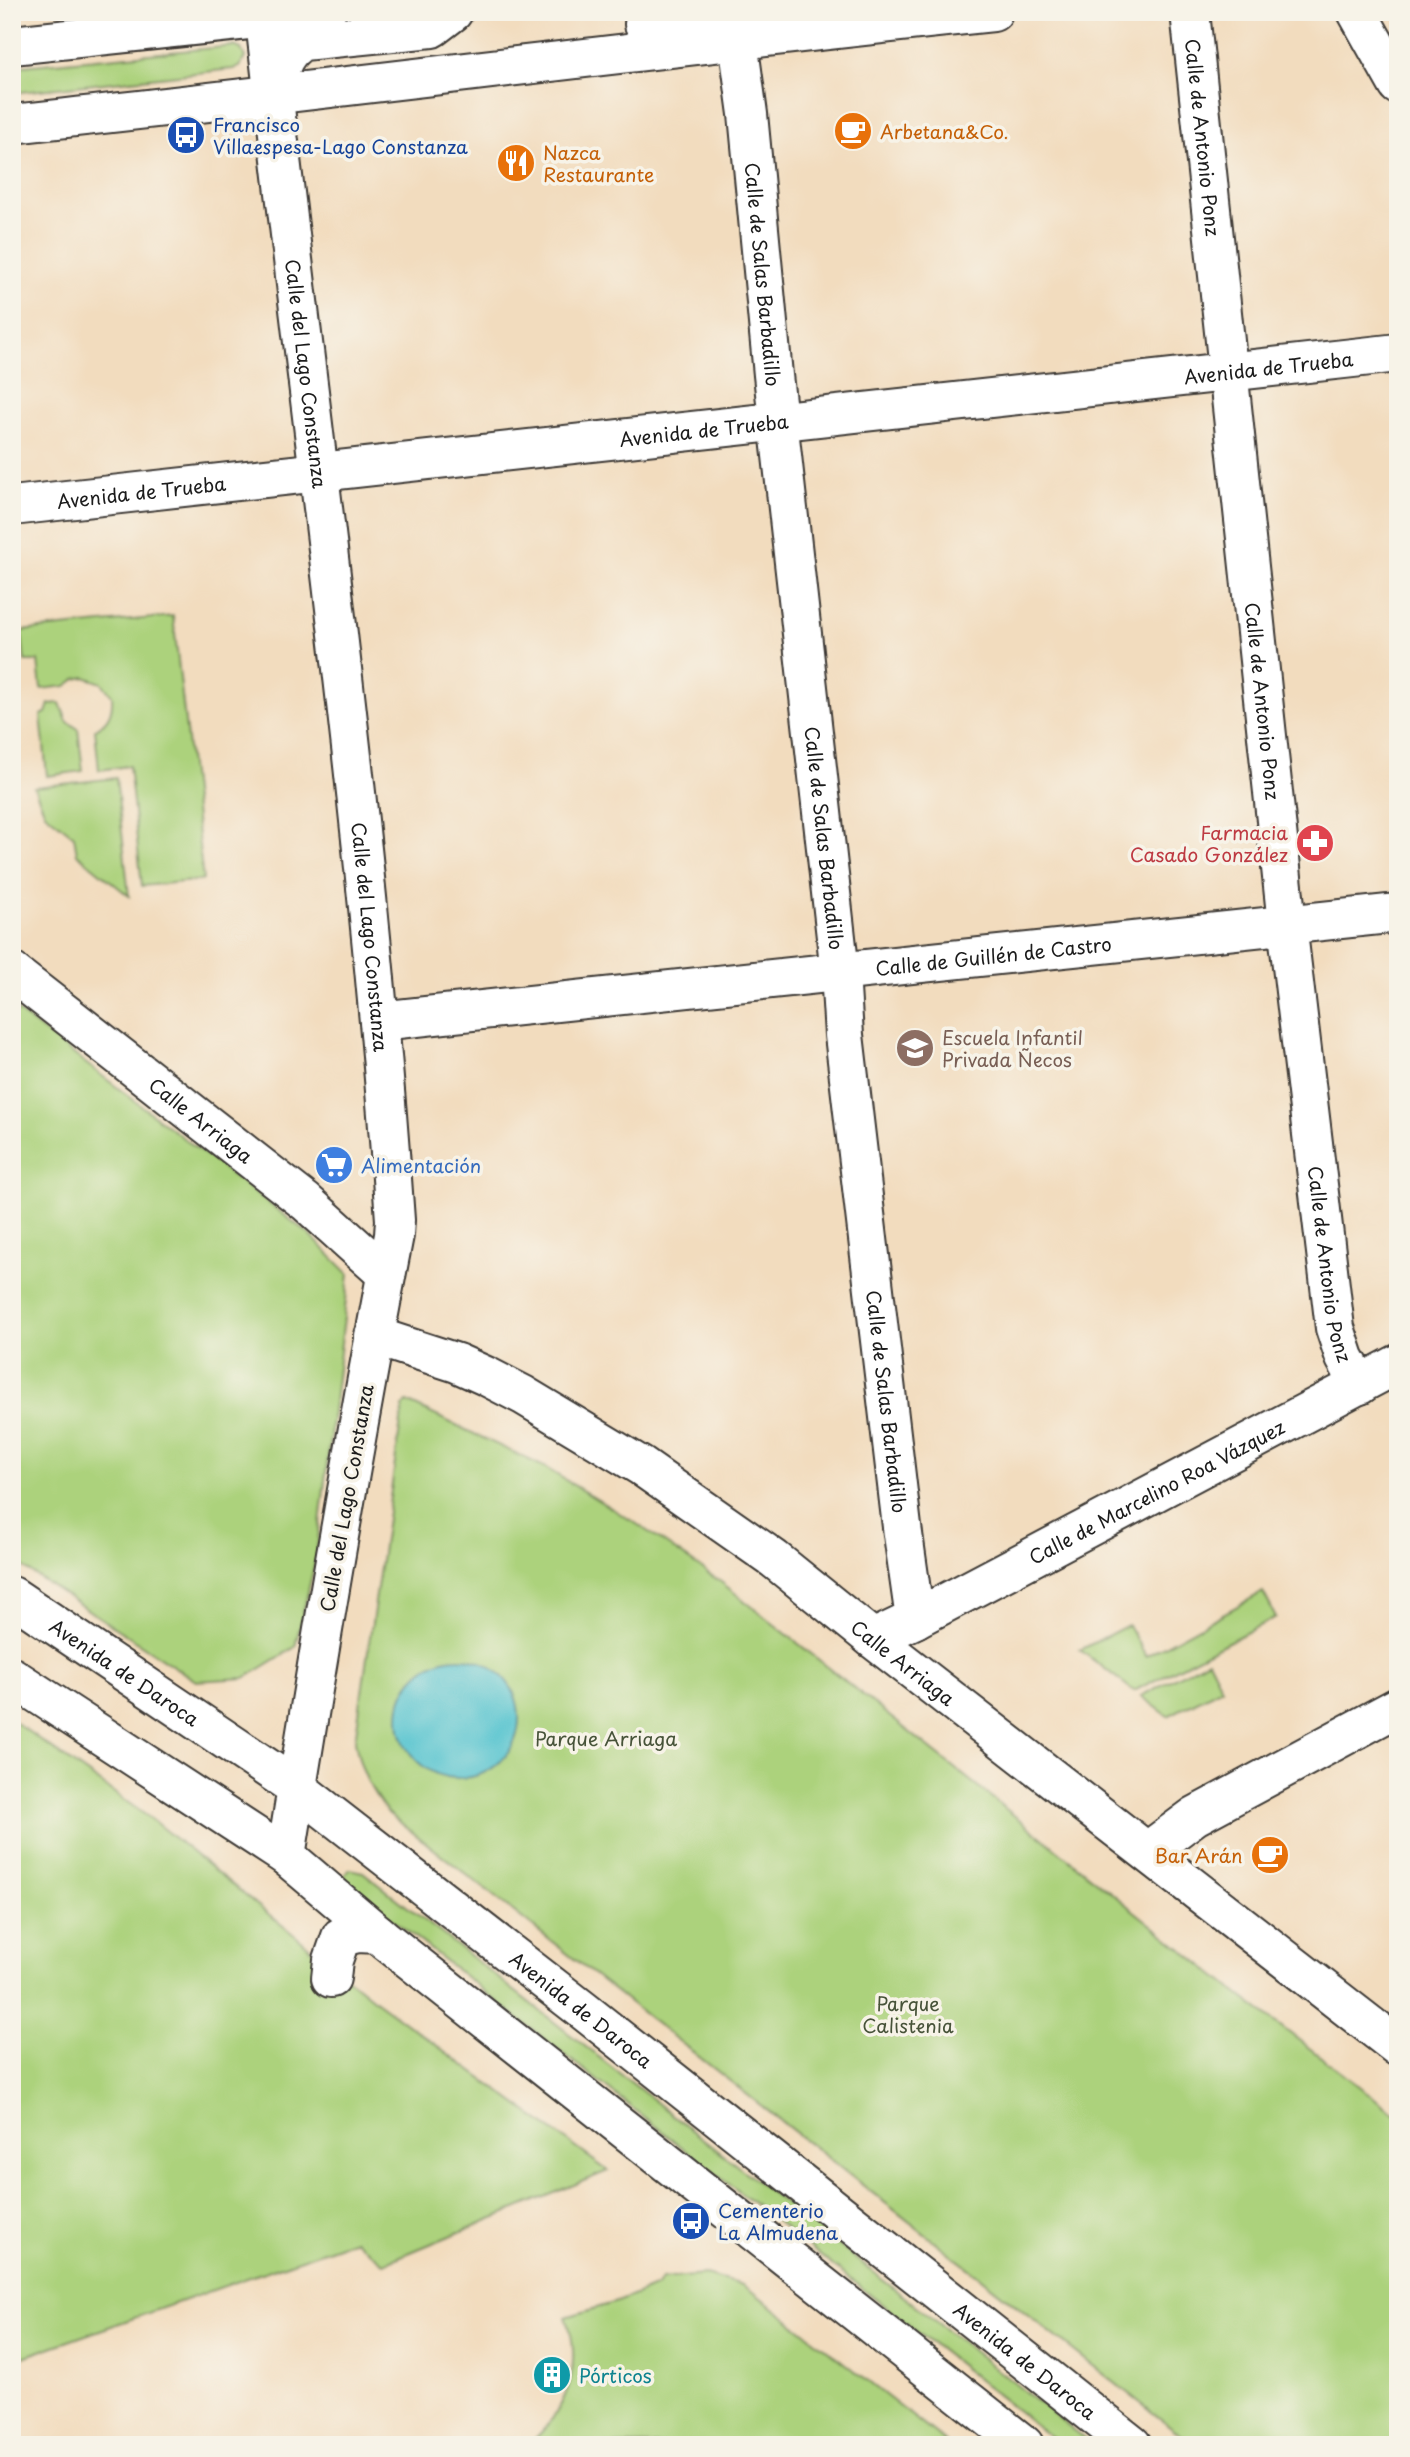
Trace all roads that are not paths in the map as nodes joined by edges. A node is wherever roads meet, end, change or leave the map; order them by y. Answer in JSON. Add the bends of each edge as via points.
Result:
{"nodes":[{"id":1,"x":326,"y":12,"type":"edge"},
{"id":2,"x":453,"y":12,"type":"edge"},
{"id":3,"x":710,"y":12,"type":"edge"},
{"id":4,"x":993,"y":12,"type":"edge"},
{"id":5,"x":1191,"y":12,"type":"edge"},
{"id":6,"x":1357,"y":12,"type":"edge"},
{"id":7,"x":265,"y":16,"type":"edge"},
{"id":8,"x":736,"y":26,"type":"edge"},
{"id":9,"x":12,"y":45,"type":"edge"},
{"id":10,"x":534,"y":63,"type":"junction"},
{"id":11,"x":1398,"y":85,"type":"edge"},
{"id":12,"x":274,"y":95,"type":"junction"},
{"id":13,"x":12,"y":124,"type":"edge"},
{"id":14,"x":1398,"y":353,"type":"edge"},
{"id":15,"x":1229,"y":372,"type":"junction"},
{"id":16,"x":779,"y":421,"type":"junction"},
{"id":17,"x":320,"y":471,"type":"junction"},
{"id":18,"x":12,"y":506,"type":"edge"},
{"id":19,"x":1398,"y":913,"type":"edge"},
{"id":20,"x":1287,"y":925,"type":"junction"},
{"id":21,"x":12,"y":972,"type":"edge"},
{"id":22,"x":840,"y":973,"type":"junction"},
{"id":23,"x":379,"y":1021,"type":"junction"},
{"id":24,"x":386,"y":1274,"type":"junction"},
{"id":25,"x":374,"y":1336,"type":"junction"},
{"id":26,"x":1398,"y":1364,"type":"edge"},
{"id":27,"x":1360,"y":1385,"type":"junction"},
{"id":28,"x":12,"y":1596,"type":"edge"},
{"id":29,"x":915,"y":1619,"type":"junction"},
{"id":30,"x":873,"y":1639,"type":"junction"},
{"id":31,"x":12,"y":1677,"type":"edge"},
{"id":32,"x":1398,"y":1707,"type":"edge"},
{"id":33,"x":297,"y":1788,"type":"junction"},
{"id":34,"x":1148,"y":1851,"type":"junction"},
{"id":35,"x":286,"y":1856,"type":"junction"},
{"id":36,"x":378,"y":1934,"type":"junction"},
{"id":37,"x":331,"y":1978,"type":"dead end"},
{"id":38,"x":1398,"y":2047,"type":"edge"},
{"id":39,"x":1024,"y":2445,"type":"edge"},
{"id":40,"x":1132,"y":2445,"type":"edge"}],
"edges":[{"from":1,"to":7,"type":"street"},
{"from":2,"to":12,"type":"street","via":[[432,28],[303,41],[290,48],[282,62]]},
{"from":3,"to":10,"type":"street","via":[[690,19],[573,32]]},
{"from":4,"to":8,"type":"street"},
{"from":5,"to":15,"type":"street","name":"Calle de Antonio Ponz"},
{"from":6,"to":11,"type":"street"},
{"from":7,"to":9,"type":"street"},
{"from":7,"to":12,"type":"street","name":"Calle del Lago Constanza"},
{"from":8,"to":10,"type":"street"},
{"from":8,"to":16,"type":"street","name":"Calle de Salas Barbadillo"},
{"from":10,"to":12,"type":"street"},
{"from":12,"to":13,"type":"street"},
{"from":12,"to":17,"type":"street","name":"Calle del Lago Constanza"},
{"from":14,"to":15,"type":"street","name":"Avenida de Trueba"},
{"from":15,"to":16,"type":"street","name":"Avenida de Trueba"},
{"from":15,"to":20,"type":"street","name":"Calle de Antonio Ponz"},
{"from":16,"to":17,"type":"street","name":"Avenida de Trueba"},
{"from":16,"to":22,"type":"street","name":"Calle de Salas Barbadillo"},
{"from":17,"to":18,"type":"street","name":"Avenida de Trueba"},
{"from":17,"to":23,"type":"street","name":"Calle del Lago Constanza"},
{"from":19,"to":20,"type":"street","name":"Calle de Guillén de Castro"},
{"from":20,"to":22,"type":"street","name":"Calle de Guillén de Castro"},
{"from":20,"to":27,"type":"street","name":"Calle de Antonio Ponz","via":[[1335,1328]]},
{"from":21,"to":24,"type":"street","name":"Calle Arriaga","via":[[306,1202]]},
{"from":22,"to":23,"type":"street","name":"Calle de Guillén de Castro"},
{"from":22,"to":29,"type":"street","name":"Calle de Salas Barbadillo"},
{"from":23,"to":24,"type":"street","name":"Calle del Lago Constanza","via":[[395,1220]]},
{"from":24,"to":25,"type":"street","name":"Calle del Lago Constanza"},
{"from":25,"to":30,"type":"street","name":"Calle Arriaga","via":[[488,1377],[629,1459],[774,1559]]},
{"from":25,"to":33,"type":"street","name":"Calle del Lago Constanza"},
{"from":26,"to":27,"type":"street","name":"Calle de Marcelino Roa Vázquez"},
{"from":27,"to":29,"type":"street","name":"Calle de Marcelino Roa Vázquez"},
{"from":28,"to":33,"type":"street","name":"Avenida de Daroca"},
{"from":29,"to":30,"type":"street"},
{"from":30,"to":34,"type":"street","name":"Calle Arriaga"},
{"from":31,"to":35,"type":"street"},
{"from":32,"to":34,"type":"street","via":[[1195,1816]]},
{"from":33,"to":35,"type":"street","name":"Calle del Lago Constanza"},
{"from":33,"to":40,"type":"street","name":"Avenida de Daroca"},
{"from":34,"to":38,"type":"street","name":"Calle Arriaga"},
{"from":35,"to":36,"type":"street"},
{"from":36,"to":37,"type":"street","via":[[341,1937]]},
{"from":36,"to":39,"type":"street"}]}
